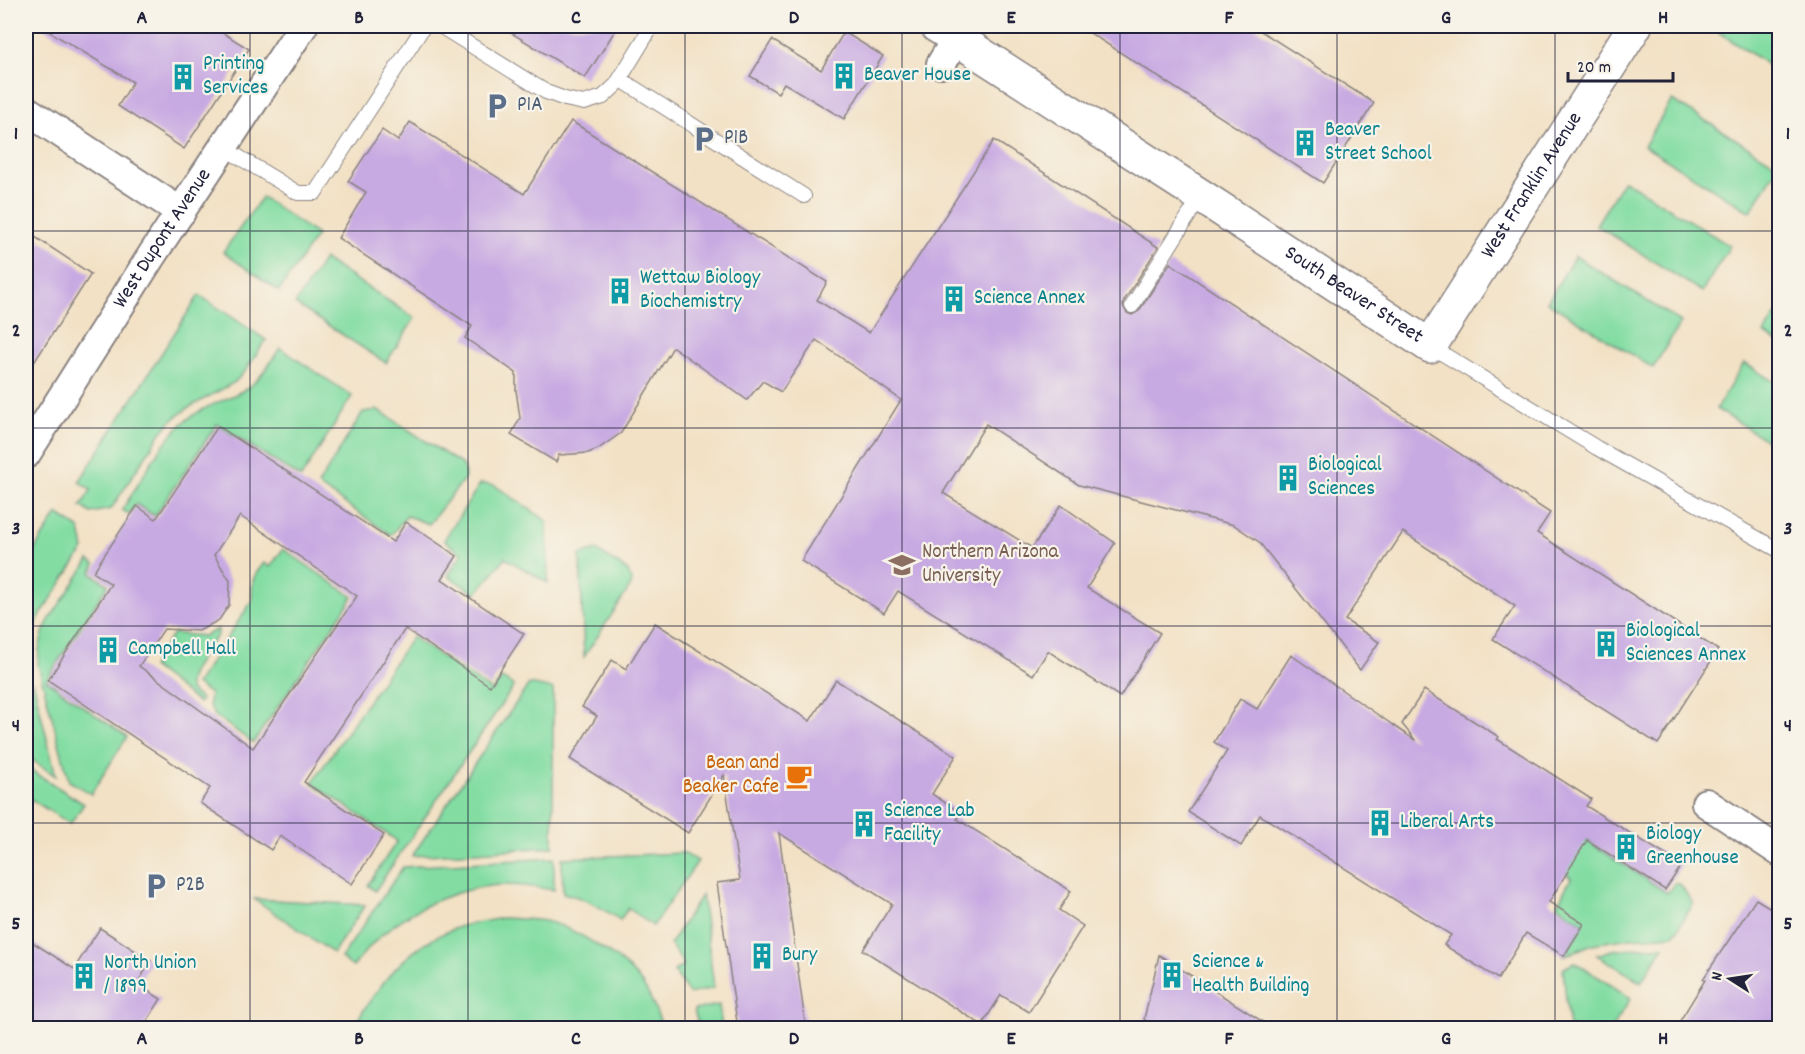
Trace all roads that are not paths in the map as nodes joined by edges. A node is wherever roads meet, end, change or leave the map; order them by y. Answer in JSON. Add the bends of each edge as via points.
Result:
{"nodes":[{"id":1,"x":303,"y":26,"type":"edge"},
{"id":2,"x":424,"y":26,"type":"edge"},
{"id":3,"x":440,"y":26,"type":"edge"},
{"id":4,"x":652,"y":26,"type":"edge"},
{"id":5,"x":1635,"y":26,"type":"edge"},
{"id":6,"x":949,"y":38,"type":"edge"},
{"id":7,"x":620,"y":79,"type":"junction"},
{"id":8,"x":26,"y":110,"type":"edge"},
{"id":9,"x":224,"y":148,"type":"junction"},
{"id":10,"x":804,"y":196,"type":"dead end"},
{"id":11,"x":1201,"y":196,"type":"junction"},
{"id":12,"x":181,"y":212,"type":"junction"},
{"id":13,"x":1132,"y":306,"type":"dead end"},
{"id":14,"x":1430,"y":346,"type":"junction"},
{"id":15,"x":26,"y":454,"type":"edge"},
{"id":16,"x":1779,"y":551,"type":"edge"},
{"id":17,"x":1706,"y":803,"type":"dead end"},
{"id":18,"x":1779,"y":852,"type":"edge"}],
"edges":[{"from":1,"to":9,"type":"street","name":"West Dupont Avenue"},
{"from":2,"to":9,"type":"lane","via":[[315,193],[298,193]]},
{"from":3,"to":7,"type":"lane","via":[[546,92],[565,99],[584,102],[603,97]]},
{"from":4,"to":7,"type":"lane"},
{"from":5,"to":14,"type":"street","name":"West Franklin Avenue"},
{"from":6,"to":11,"type":"street","name":"South Beaver Street"},
{"from":7,"to":10,"type":"lane"},
{"from":8,"to":12,"type":"street"},
{"from":9,"to":12,"type":"street","name":"West Dupont Avenue"},
{"from":11,"to":13,"type":"lane"},
{"from":11,"to":14,"type":"street","name":"South Beaver Street"},
{"from":12,"to":15,"type":"street","name":"West Dupont Avenue"},
{"from":14,"to":16,"type":"lane","name":"South Beaver Street"},
{"from":17,"to":18,"type":"street"}]}
